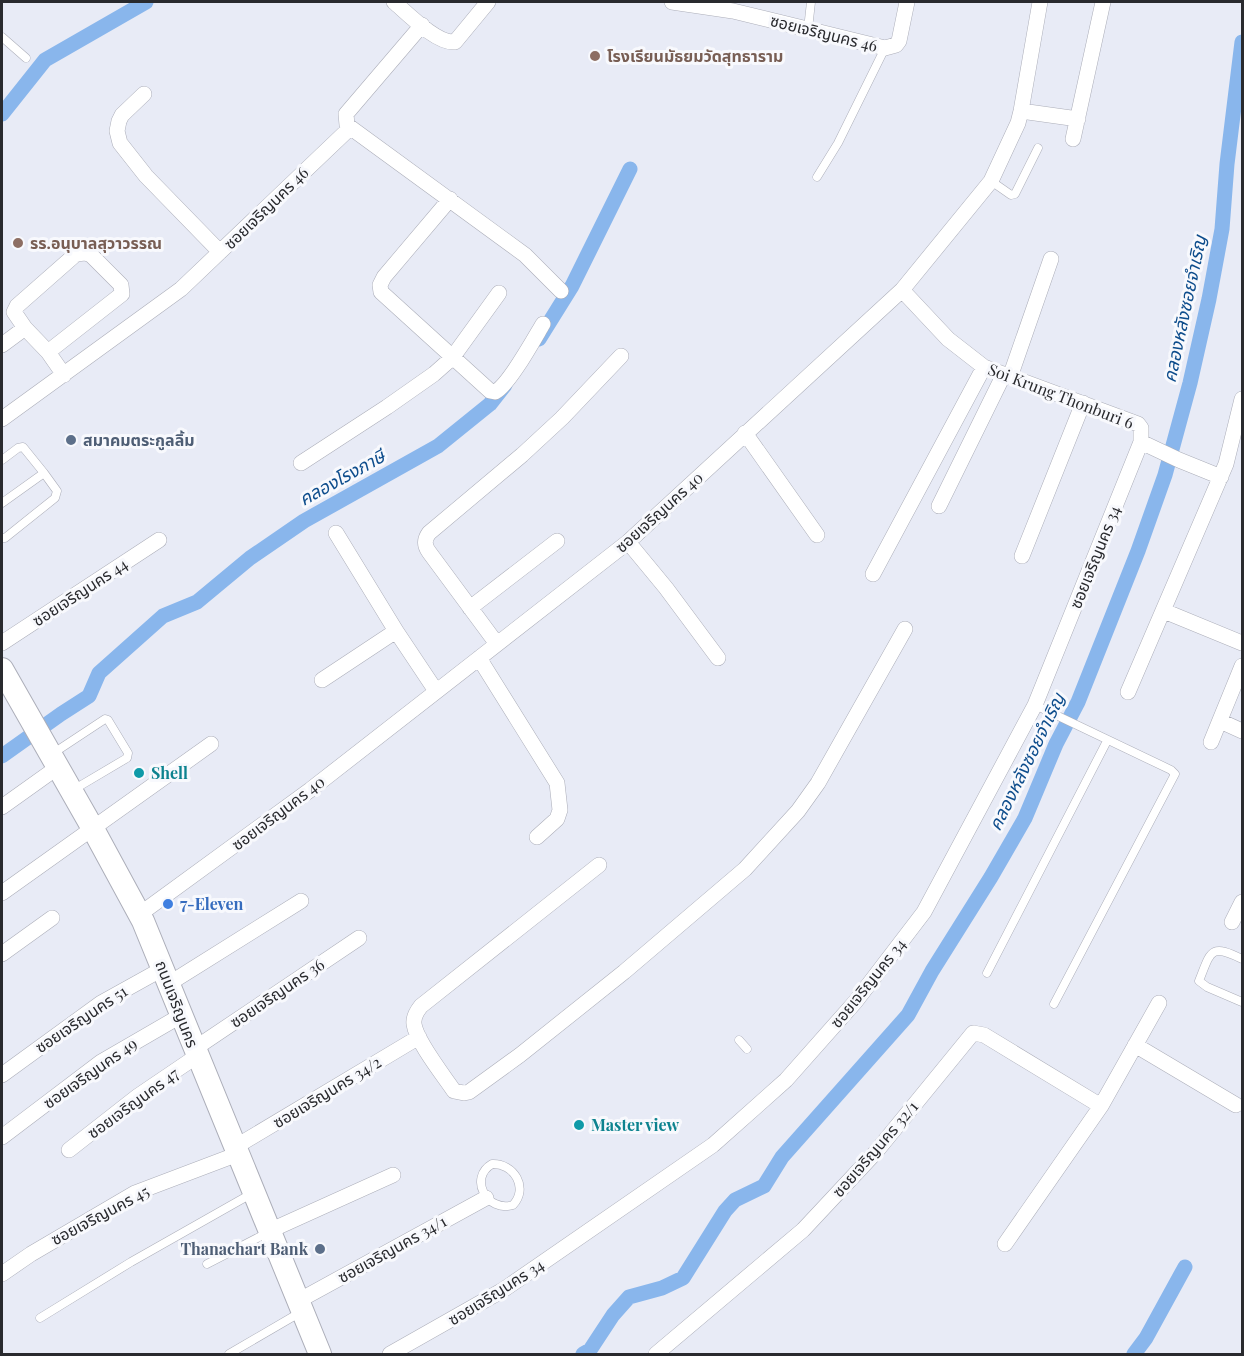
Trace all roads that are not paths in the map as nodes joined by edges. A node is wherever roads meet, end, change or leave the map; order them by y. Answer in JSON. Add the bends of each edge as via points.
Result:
{"nodes":[{"id":1,"x":394,"y":2,"type":"edge"},
{"id":2,"x":488,"y":2,"type":"edge"},
{"id":3,"x":681,"y":2,"type":"edge"},
{"id":4,"x":812,"y":2,"type":"edge"},
{"id":5,"x":907,"y":2,"type":"edge"},
{"id":6,"x":1040,"y":2,"type":"edge"},
{"id":7,"x":1103,"y":2,"type":"edge"},
{"id":8,"x":422,"y":25,"type":"junction"},
{"id":9,"x":808,"y":29,"type":"junction"},
{"id":10,"x":2,"y":38,"type":"edge"},
{"id":11,"x":885,"y":48,"type":"junction"},
{"id":12,"x":26,"y":58,"type":"dead end"},
{"id":13,"x":144,"y":94,"type":"dead end"},
{"id":14,"x":1021,"y":111,"type":"junction"},
{"id":15,"x":1078,"y":119,"type":"junction"},
{"id":16,"x":350,"y":128,"type":"junction"},
{"id":17,"x":1073,"y":139,"type":"dead end"},
{"id":18,"x":1038,"y":147,"type":"dead end"},
{"id":19,"x":818,"y":177,"type":"dead end"},
{"id":20,"x":991,"y":181,"type":"junction"},
{"id":21,"x":450,"y":199,"type":"junction"},
{"id":22,"x":220,"y":252,"type":"junction"},
{"id":23,"x":1051,"y":259,"type":"dead end"},
{"id":24,"x":902,"y":290,"type":"junction"},
{"id":25,"x":561,"y":291,"type":"dead end"},
{"id":26,"x":499,"y":293,"type":"dead end"},
{"id":27,"x":543,"y":324,"type":"dead end"},
{"id":28,"x":25,"y":328,"type":"junction"},
{"id":29,"x":2,"y":345,"type":"edge"},
{"id":30,"x":48,"y":352,"type":"junction"},
{"id":31,"x":621,"y":356,"type":"dead end"},
{"id":32,"x":452,"y":358,"type":"junction"},
{"id":33,"x":984,"y":367,"type":"junction"},
{"id":34,"x":64,"y":375,"type":"junction"},
{"id":35,"x":1007,"y":376,"type":"junction"},
{"id":36,"x":1242,"y":399,"type":"edge"},
{"id":37,"x":1083,"y":403,"type":"junction"},
{"id":38,"x":2,"y":419,"type":"edge"},
{"id":39,"x":745,"y":433,"type":"junction"},
{"id":40,"x":1142,"y":442,"type":"junction"},
{"id":41,"x":2,"y":460,"type":"edge"},
{"id":42,"x":300,"y":463,"type":"dead end"},
{"id":43,"x":44,"y":473,"type":"junction"},
{"id":44,"x":1221,"y":477,"type":"junction"},
{"id":45,"x":2,"y":503,"type":"edge"},
{"id":46,"x":939,"y":506,"type":"dead end"},
{"id":47,"x":336,"y":533,"type":"dead end"},
{"id":48,"x":817,"y":535,"type":"dead end"},
{"id":49,"x":2,"y":538,"type":"edge"},
{"id":50,"x":159,"y":540,"type":"dead end"},
{"id":51,"x":557,"y":541,"type":"dead end"},
{"id":52,"x":628,"y":542,"type":"junction"},
{"id":53,"x":1022,"y":556,"type":"dead end"},
{"id":54,"x":873,"y":574,"type":"dead end"},
{"id":55,"x":470,"y":608,"type":"junction"},
{"id":56,"x":1164,"y":611,"type":"junction"},
{"id":57,"x":905,"y":629,"type":"dead end"},
{"id":58,"x":396,"y":631,"type":"junction"},
{"id":59,"x":2,"y":643,"type":"edge"},
{"id":60,"x":1242,"y":643,"type":"edge"},
{"id":61,"x":496,"y":645,"type":"junction"},
{"id":62,"x":479,"y":658,"type":"junction"},
{"id":63,"x":718,"y":658,"type":"dead end"},
{"id":64,"x":1242,"y":666,"type":"edge"},
{"id":65,"x":2,"y":669,"type":"edge"},
{"id":66,"x":322,"y":680,"type":"dead end"},
{"id":67,"x":436,"y":691,"type":"junction"},
{"id":68,"x":1128,"y":692,"type":"dead end"},
{"id":69,"x":7,"y":693,"type":"edge"},
{"id":70,"x":1035,"y":705,"type":"junction"},
{"id":71,"x":1220,"y":721,"type":"junction"},
{"id":72,"x":1242,"y":731,"type":"edge"},
{"id":73,"x":1107,"y":741,"type":"junction"},
{"id":74,"x":1211,"y":742,"type":"dead end"},
{"id":75,"x":211,"y":744,"type":"dead end"},
{"id":76,"x":46,"y":746,"type":"junction"},
{"id":77,"x":72,"y":791,"type":"junction"},
{"id":78,"x":2,"y":807,"type":"edge"},
{"id":79,"x":92,"y":827,"type":"junction"},
{"id":80,"x":537,"y":837,"type":"dead end"},
{"id":81,"x":599,"y":864,"type":"dead end"},
{"id":82,"x":2,"y":893,"type":"edge"},
{"id":83,"x":301,"y":901,"type":"dead end"},
{"id":84,"x":1242,"y":902,"type":"edge"},
{"id":85,"x":140,"y":914,"type":"junction"},
{"id":86,"x":52,"y":918,"type":"dead end"},
{"id":87,"x":1232,"y":922,"type":"dead end"},
{"id":88,"x":359,"y":938,"type":"dead end"},
{"id":89,"x":2,"y":954,"type":"edge"},
{"id":90,"x":1242,"y":959,"type":"edge"},
{"id":91,"x":987,"y":973,"type":"dead end"},
{"id":92,"x":167,"y":975,"type":"junction"},
{"id":93,"x":1242,"y":1002,"type":"edge"},
{"id":94,"x":1159,"y":1003,"type":"dead end"},
{"id":95,"x":1053,"y":1004,"type":"dead end"},
{"id":96,"x":182,"y":1015,"type":"junction"},
{"id":97,"x":419,"y":1037,"type":"junction"},
{"id":98,"x":739,"y":1040,"type":"dead end"},
{"id":99,"x":1135,"y":1045,"type":"junction"},
{"id":100,"x":747,"y":1049,"type":"dead end"},
{"id":101,"x":196,"y":1052,"type":"junction"},
{"id":102,"x":2,"y":1075,"type":"edge"},
{"id":103,"x":1236,"y":1105,"type":"dead end"},
{"id":104,"x":1101,"y":1106,"type":"junction"},
{"id":105,"x":2,"y":1137,"type":"edge"},
{"id":106,"x":69,"y":1150,"type":"dead end"},
{"id":107,"x":236,"y":1150,"type":"junction"},
{"id":108,"x":393,"y":1175,"type":"dead end"},
{"id":109,"x":253,"y":1192,"type":"junction"},
{"id":110,"x":486,"y":1197,"type":"junction"},
{"id":111,"x":269,"y":1231,"type":"junction"},
{"id":112,"x":1005,"y":1244,"type":"dead end"},
{"id":113,"x":207,"y":1264,"type":"dead end"},
{"id":114,"x":2,"y":1274,"type":"edge"},
{"id":115,"x":300,"y":1306,"type":"junction"},
{"id":116,"x":40,"y":1318,"type":"dead end"},
{"id":117,"x":229,"y":1354,"type":"edge"},
{"id":118,"x":319,"y":1354,"type":"edge"},
{"id":119,"x":390,"y":1354,"type":"edge"},
{"id":120,"x":656,"y":1354,"type":"edge"}],
"edges":[{"from":1,"to":8,"type":"street"},
{"from":2,"to":8,"type":"street","via":[[455,42],[447,42]]},
{"from":3,"to":9,"type":"street","name":"ซอยเจริญนคร 46"},
{"from":4,"to":9,"type":"lane"},
{"from":5,"to":11,"type":"street","name":"ซอยเจริญนคร 46","via":[[899,41]]},
{"from":6,"to":14,"type":"street","name":"ซอยเจริญนคร 40"},
{"from":7,"to":15,"type":"street"},
{"from":8,"to":16,"type":"street","via":[[346,114]]},
{"from":9,"to":11,"type":"street","name":"ซอยเจริญนคร 46"},
{"from":10,"to":12,"type":"lane"},
{"from":11,"to":19,"type":"lane"},
{"from":13,"to":22,"type":"street","via":[[119,121],[120,143],[146,176]]},
{"from":14,"to":15,"type":"street"},
{"from":14,"to":20,"type":"street","name":"ซอยเจริญนคร 40"},
{"from":15,"to":17,"type":"street"},
{"from":16,"to":21,"type":"street"},
{"from":16,"to":22,"type":"street","name":"ซอยเจริญนคร 46"},
{"from":18,"to":20,"type":"lane","via":[[1015,194]]},
{"from":20,"to":24,"type":"street","name":"ซอยเจริญนคร 40"},
{"from":21,"to":25,"type":"street","via":[[525,255]]},
{"from":21,"to":32,"type":"street","via":[[380,285],[381,292]]},
{"from":22,"to":34,"type":"street","name":"ซอยเจริญนคร 46","via":[[181,289]]},
{"from":23,"to":35,"type":"street"},
{"from":24,"to":33,"type":"street","name":"Soi Krung Thonburi 6","via":[[948,339]]},
{"from":24,"to":39,"type":"street","name":"ซอยเจริญนคร 40"},
{"from":26,"to":32,"type":"street"},
{"from":27,"to":32,"type":"street","via":[[498,391],[490,391]]},
{"from":28,"to":29,"type":"street"},
{"from":28,"to":30,"type":"street"},
{"from":28,"to":30,"type":"street","via":[[15,315],[17,306],[76,254],[91,255],[122,285],[122,294]]},
{"from":30,"to":34,"type":"street"},
{"from":31,"to":55,"type":"street","via":[[522,455],[429,533],[425,546]]},
{"from":32,"to":42,"type":"street","via":[[387,408]]},
{"from":33,"to":35,"type":"street","name":"Soi Krung Thonburi 6"},
{"from":33,"to":54,"type":"street"},
{"from":34,"to":38,"type":"street","name":"ซอยเจริญนคร 46"},
{"from":35,"to":37,"type":"street","name":"Soi Krung Thonburi 6"},
{"from":35,"to":46,"type":"street"},
{"from":36,"to":44,"type":"street"},
{"from":37,"to":40,"type":"street","name":"Soi Krung Thonburi 6","via":[[1138,424]]},
{"from":37,"to":53,"type":"street"},
{"from":39,"to":48,"type":"street"},
{"from":39,"to":52,"type":"street","name":"ซอยเจริญนคร 40"},
{"from":40,"to":44,"type":"street","name":"Soi Krung Thonburi 6"},
{"from":40,"to":70,"type":"street","name":"ซอยเจริญนคร 34"},
{"from":41,"to":43,"type":"lane","via":[[23,447]]},
{"from":43,"to":45,"type":"lane"},
{"from":43,"to":49,"type":"lane","via":[[57,491],[55,498]]},
{"from":44,"to":56,"type":"street"},
{"from":47,"to":58,"type":"street"},
{"from":50,"to":59,"type":"street","name":"ซอยเจริญนคร 44"},
{"from":51,"to":55,"type":"street"},
{"from":52,"to":61,"type":"street","name":"ซอยเจริญนคร 40"},
{"from":52,"to":63,"type":"street"},
{"from":55,"to":61,"type":"street"},
{"from":56,"to":60,"type":"street"},
{"from":56,"to":68,"type":"street"},
{"from":57,"to":97,"type":"street","via":[[818,783],[798,811],[745,869],[642,957],[469,1092],[454,1091]]},
{"from":58,"to":66,"type":"street"},
{"from":58,"to":67,"type":"street"},
{"from":61,"to":62,"type":"street","name":"ซอยเจริญนคร 40"},
{"from":62,"to":67,"type":"street","name":"ซอยเจริญนคร 40"},
{"from":62,"to":80,"type":"street","via":[[557,783],[557,819]]},
{"from":64,"to":71,"type":"street"},
{"from":65,"to":69,"type":"main road","name":"ถนนเจริญนคร"},
{"from":67,"to":85,"type":"street","name":"ซอยเจริญนคร 40","via":[[310,790]]},
{"from":69,"to":76,"type":"main road","name":"ถนนเจริญนคร"},
{"from":70,"to":73,"type":"lane"},
{"from":70,"to":119,"type":"street","name":"ซอยเจริญนคร 34","via":[[924,912],[856,1001],[786,1080],[699,1155],[503,1290]]},
{"from":71,"to":72,"type":"street"},
{"from":71,"to":74,"type":"street"},
{"from":73,"to":91,"type":"lane"},
{"from":73,"to":95,"type":"lane","via":[[1171,770],[1175,776]]},
{"from":75,"to":79,"type":"street"},
{"from":76,"to":77,"type":"main road","name":"ถนนเจริญนคร"},
{"from":76,"to":77,"type":"lane","via":[[105,719],[128,753],[127,758]]},
{"from":76,"to":78,"type":"street"},
{"from":77,"to":79,"type":"main road","name":"ถนนเจริญนคร"},
{"from":79,"to":82,"type":"street"},
{"from":79,"to":85,"type":"main road","name":"ถนนเจริญนคร"},
{"from":81,"to":97,"type":"street","via":[[421,1006],[414,1018]]},
{"from":83,"to":92,"type":"street","name":"ซอยเจริญนคร 51"},
{"from":84,"to":87,"type":"street"},
{"from":85,"to":92,"type":"main road","name":"ถนนเจริญนคร"},
{"from":86,"to":89,"type":"street"},
{"from":88,"to":101,"type":"street","name":"ซอยเจริญนคร 36"},
{"from":90,"to":93,"type":"lane","via":[[1227,951],[1215,951],[1199,981]]},
{"from":92,"to":96,"type":"main road","name":"ถนนเจริญนคร"},
{"from":92,"to":102,"type":"street","name":"ซอยเจริญนคร 51","via":[[101,1003]]},
{"from":94,"to":99,"type":"street"},
{"from":96,"to":101,"type":"main road","name":"ถนนเจริญนคร"},
{"from":96,"to":105,"type":"street","name":"ซอยเจริญนคร 49","via":[[101,1062]]},
{"from":97,"to":107,"type":"street","name":"ซอยเจริญนคร 34/2"},
{"from":98,"to":100,"type":"lane"},
{"from":99,"to":103,"type":"street"},
{"from":99,"to":104,"type":"street"},
{"from":101,"to":106,"type":"street","name":"ซอยเจริญนคร 47"},
{"from":101,"to":107,"type":"main road","name":"ถนนเจริญนคร"},
{"from":104,"to":112,"type":"street"},
{"from":104,"to":120,"type":"street","name":"ซอยเจริญนคร 32/1","via":[[984,1035],[973,1033],[875,1153],[803,1230]]},
{"from":107,"to":109,"type":"main road","name":"ถนนเจริญนคร"},
{"from":107,"to":114,"type":"street","name":"ซอยเจริญนคร 45","via":[[135,1193]]},
{"from":108,"to":111,"type":"street"},
{"from":109,"to":111,"type":"main road","name":"ถนนเจริญนคร"},
{"from":109,"to":116,"type":"lane"},
{"from":110,"to":110,"type":"lane","via":[[481,1179],[484,1169],[492,1164],[510,1169],[518,1179],[516,1203],[500,1206]]},
{"from":110,"to":115,"type":"street","name":"ซอยเจริญนคร 34/1"},
{"from":111,"to":113,"type":"lane"},
{"from":111,"to":115,"type":"main road","name":"ถนนเจริญนคร"},
{"from":115,"to":117,"type":"lane"},
{"from":115,"to":118,"type":"main road","name":"ถนนเจริญนคร"}]}
